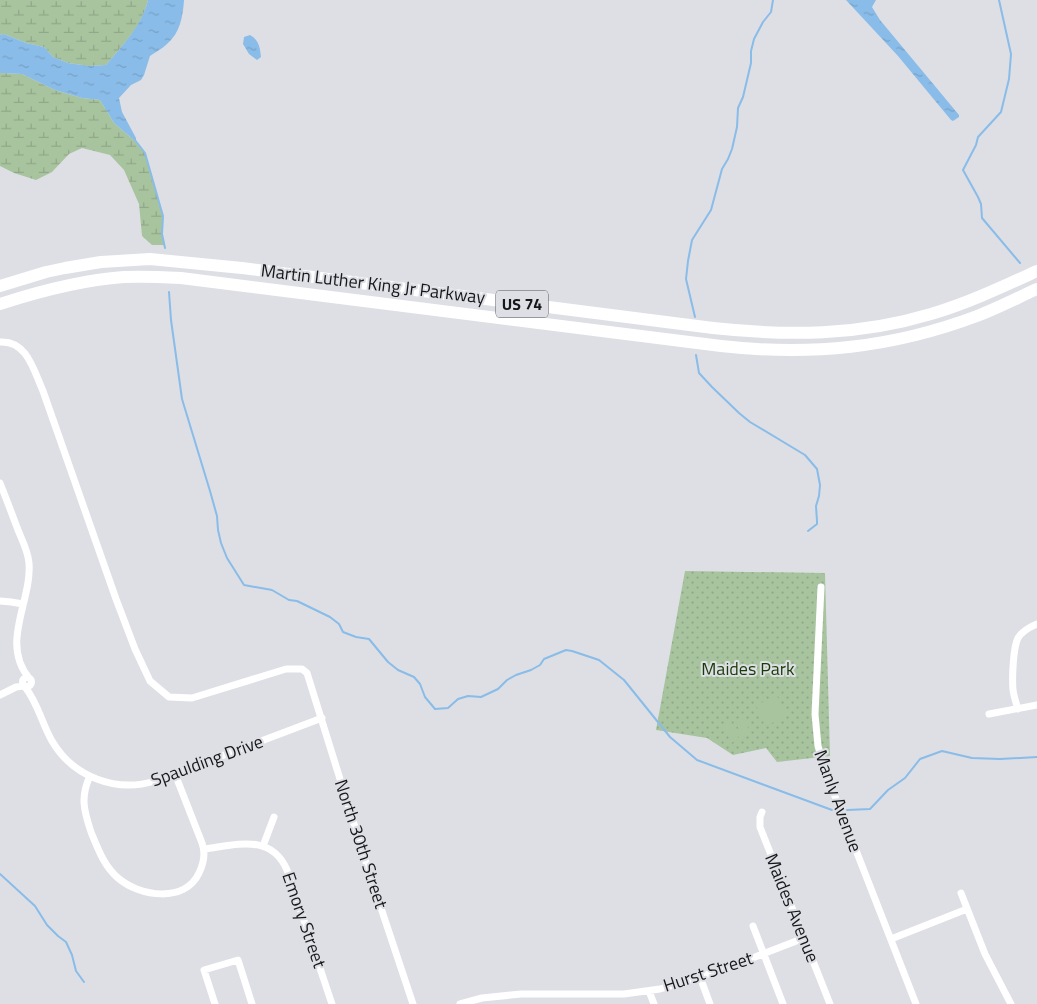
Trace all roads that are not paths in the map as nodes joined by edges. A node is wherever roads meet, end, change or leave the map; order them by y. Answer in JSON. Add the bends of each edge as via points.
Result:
{"nodes":[{"id":1,"x":1037,"y":271,"type":"edge"},
{"id":2,"x":0,"y":286,"type":"edge"},
{"id":3,"x":1037,"y":289,"type":"edge"},
{"id":4,"x":0,"y":304,"type":"edge"},
{"id":5,"x":0,"y":342,"type":"edge"},
{"id":6,"x":0,"y":483,"type":"edge"},
{"id":7,"x":820,"y":587,"type":"dead end"},
{"id":8,"x":0,"y":601,"type":"edge"},
{"id":9,"x":22,"y":604,"type":"junction"},
{"id":10,"x":1037,"y":624,"type":"edge"},
{"id":11,"x":24,"y":682,"type":"junction"},
{"id":12,"x":0,"y":694,"type":"edge"},
{"id":13,"x":1037,"y":705,"type":"edge"},
{"id":14,"x":1018,"y":709,"type":"junction"},
{"id":15,"x":989,"y":714,"type":"dead end"},
{"id":16,"x":322,"y":718,"type":"junction"},
{"id":17,"x":175,"y":774,"type":"junction"},
{"id":18,"x":90,"y":776,"type":"junction"},
{"id":19,"x":762,"y":812,"type":"dead end"},
{"id":20,"x":274,"y":817,"type":"dead end"},
{"id":21,"x":264,"y":846,"type":"junction"},
{"id":22,"x":204,"y":849,"type":"junction"},
{"id":23,"x":961,"y":893,"type":"dead end"},
{"id":24,"x":967,"y":909,"type":"junction"},
{"id":25,"x":754,"y":926,"type":"dead end"},
{"id":26,"x":804,"y":938,"type":"junction"},
{"id":27,"x":891,"y":939,"type":"junction"},
{"id":28,"x":764,"y":954,"type":"junction"},
{"id":29,"x":700,"y":977,"type":"junction"},
{"id":30,"x":649,"y":991,"type":"junction"},
{"id":31,"x":215,"y":1004,"type":"edge"},
{"id":32,"x":252,"y":1004,"type":"edge"},
{"id":33,"x":332,"y":1004,"type":"edge"},
{"id":34,"x":413,"y":1004,"type":"edge"},
{"id":35,"x":460,"y":1004,"type":"edge"},
{"id":36,"x":654,"y":1004,"type":"edge"},
{"id":37,"x":710,"y":1004,"type":"edge"},
{"id":38,"x":783,"y":1004,"type":"edge"},
{"id":39,"x":830,"y":1004,"type":"edge"},
{"id":40,"x":916,"y":1004,"type":"edge"},
{"id":41,"x":1011,"y":1004,"type":"edge"}],
"edges":[{"from":1,"to":2,"type":"highway","name":"Martin Luther King Jr Parkway","number":"US 74","via":[[932,314],[854,330],[801,334],[713,328],[150,259],[74,266]]},
{"from":3,"to":4,"type":"highway","name":"Martin Luther King Jr Parkway","number":"US 74","via":[[979,315],[921,334],[855,347],[797,351],[728,347],[181,278],[102,279]]},
{"from":5,"to":16,"type":"street","name":"North 30th Street","via":[[7,341],[21,348],[29,357],[116,599],[150,681],[170,697],[192,698],[286,669],[302,668],[307,672]]},
{"from":6,"to":9,"type":"street","via":[[28,558],[29,581]]},
{"from":7,"to":27,"type":"street","name":"Manly Avenue","via":[[814,714],[818,746]]},
{"from":8,"to":9,"type":"street"},
{"from":9,"to":11,"type":"street","via":[[16,640]]},
{"from":10,"to":14,"type":"street","via":[[1020,634],[1014,648],[1013,690]]},
{"from":11,"to":12,"type":"street"},
{"from":11,"to":18,"type":"street","name":"Spaulding Drive","via":[[59,752]]},
{"from":13,"to":14,"type":"street"},
{"from":14,"to":15,"type":"street"},
{"from":16,"to":17,"type":"street","name":"Spaulding Drive"},
{"from":16,"to":34,"type":"street","name":"North 30th Street"},
{"from":17,"to":18,"type":"street","name":"Spaulding Drive","via":[[134,785],[108,783]]},
{"from":17,"to":22,"type":"street"},
{"from":18,"to":22,"type":"street","via":[[84,792],[85,815],[107,865],[125,884],[157,894],[184,889],[200,871]]},
{"from":19,"to":26,"type":"street","name":"Maides Avenue","via":[[760,827]]},
{"from":20,"to":21,"type":"street"},
{"from":21,"to":22,"type":"street","via":[[246,844]]},
{"from":21,"to":33,"type":"street","name":"Emory Street","via":[[275,852],[285,864]]},
{"from":23,"to":24,"type":"street"},
{"from":24,"to":27,"type":"street"},
{"from":24,"to":41,"type":"street","via":[[988,962]]},
{"from":25,"to":28,"type":"street"},
{"from":26,"to":28,"type":"street","name":"Hurst Street"},
{"from":26,"to":39,"type":"street","name":"Maides Avenue"},
{"from":27,"to":40,"type":"street","name":"Manly Avenue"},
{"from":28,"to":29,"type":"street","name":"Hurst Street"},
{"from":28,"to":38,"type":"street"},
{"from":29,"to":30,"type":"street","name":"Hurst Street"},
{"from":29,"to":37,"type":"street"},
{"from":30,"to":35,"type":"street","name":"Hurst Street","via":[[521,994]]},
{"from":30,"to":36,"type":"street"},
{"from":31,"to":32,"type":"street","via":[[204,970],[238,960]]}]}
